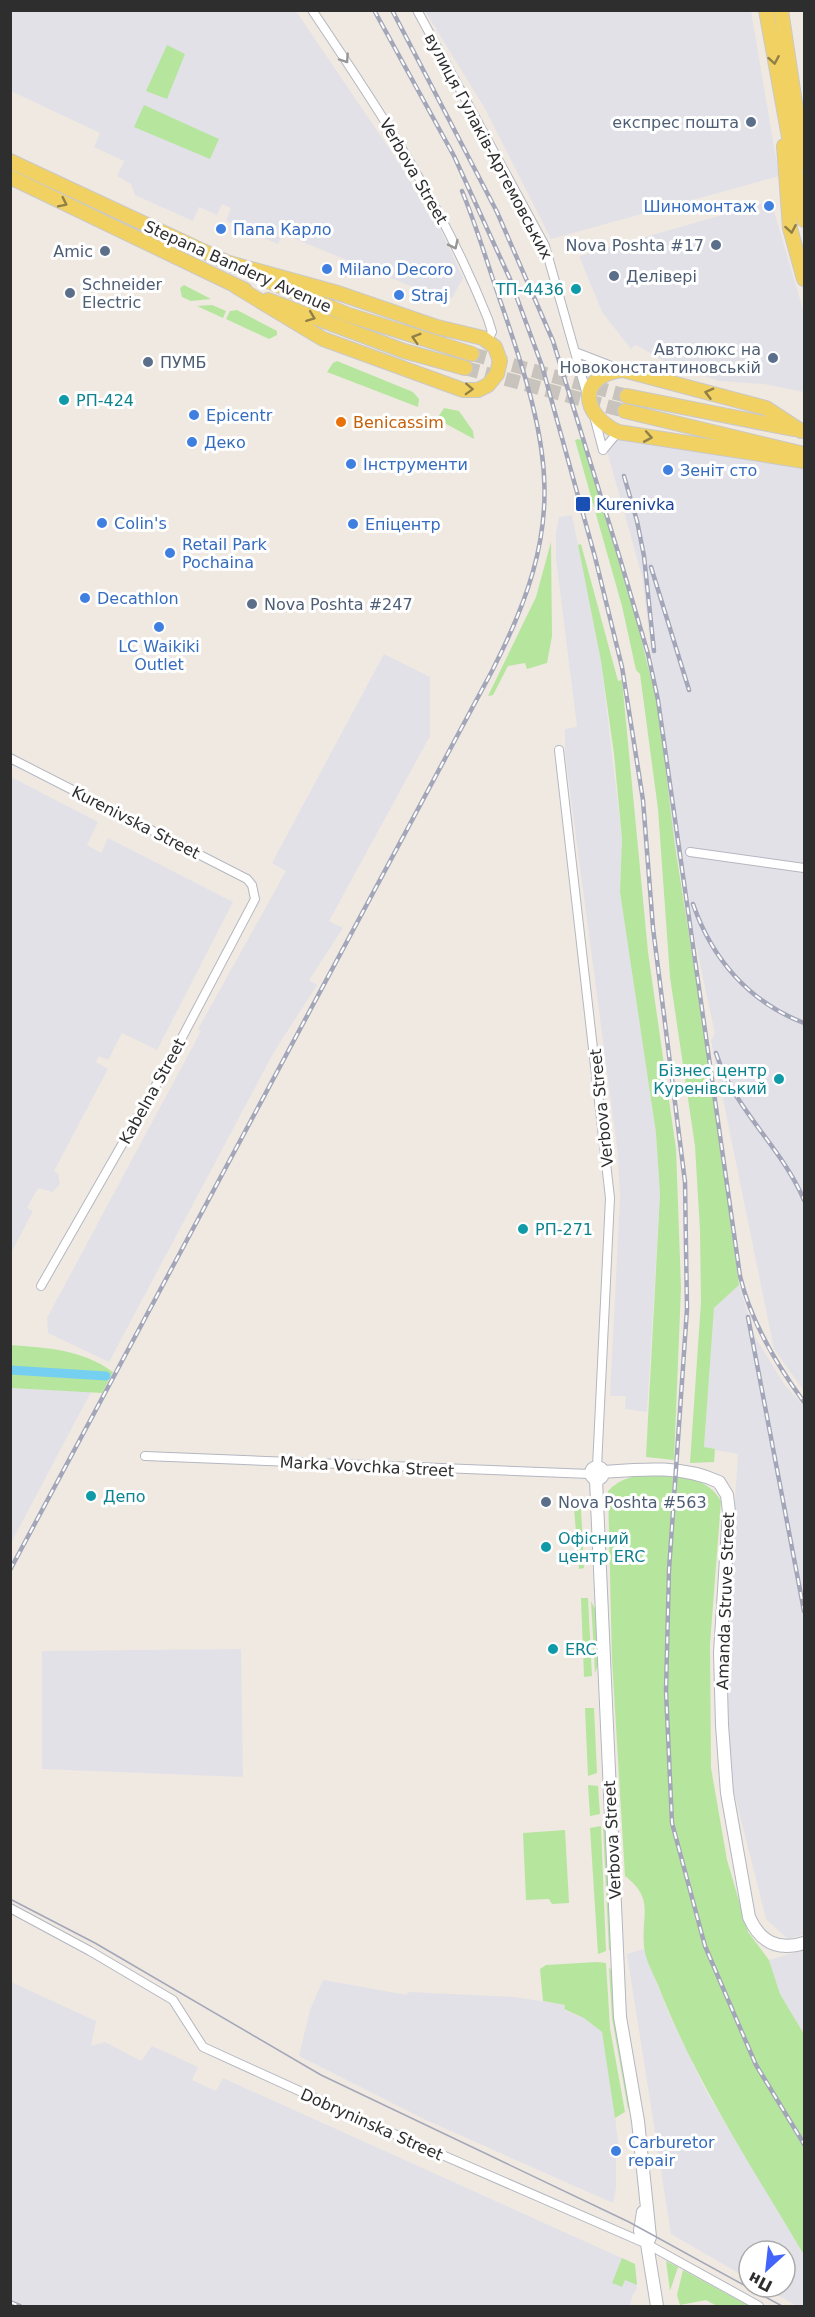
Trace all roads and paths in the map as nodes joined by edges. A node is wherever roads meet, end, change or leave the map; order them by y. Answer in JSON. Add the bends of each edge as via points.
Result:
{"nodes":[{"id":1,"x":312,"y":10,"type":"edge"},
{"id":2,"x":417,"y":10,"type":"edge"},
{"id":3,"x":766,"y":10,"type":"edge"},
{"id":4,"x":780,"y":10,"type":"edge"},
{"id":5,"x":790,"y":108,"type":"junction"},
{"id":6,"x":804,"y":136,"type":"edge"},
{"id":7,"x":10,"y":161,"type":"edge"},
{"id":8,"x":800,"y":165,"type":"edge"},
{"id":9,"x":10,"y":177,"type":"edge"},
{"id":10,"x":804,"y":220,"type":"edge"},
{"id":11,"x":229,"y":263,"type":"junction"},
{"id":12,"x":804,"y":279,"type":"edge"},
{"id":13,"x":237,"y":287,"type":"junction"},
{"id":14,"x":483,"y":338,"type":"junction"},
{"id":15,"x":575,"y":352,"type":"junction"},
{"id":16,"x":472,"y":354,"type":"tunnel mouth"},
{"id":17,"x":465,"y":368,"type":"tunnel mouth"},
{"id":18,"x":623,"y":370,"type":"junction"},
{"id":19,"x":627,"y":396,"type":"tunnel mouth"},
{"id":20,"x":589,"y":402,"type":"junction"},
{"id":21,"x":625,"y":411,"type":"tunnel mouth"},
{"id":22,"x":594,"y":416,"type":"junction"},
{"id":23,"x":803,"y":431,"type":"edge"},
{"id":24,"x":618,"y":432,"type":"junction"},
{"id":25,"x":804,"y":454,"type":"edge"},
{"id":26,"x":804,"y":461,"type":"edge"},
{"id":27,"x":559,"y":750,"type":"dead end"},
{"id":28,"x":10,"y":758,"type":"edge"},
{"id":29,"x":690,"y":852,"type":"dead end"},
{"id":30,"x":804,"y":868,"type":"edge"},
{"id":31,"x":255,"y":893,"type":"joint"},
{"id":32,"x":41,"y":1286,"type":"dead end"},
{"id":33,"x":145,"y":1456,"type":"dead end"},
{"id":34,"x":597,"y":1473,"type":"junction"},
{"id":35,"x":10,"y":1908,"type":"edge"},
{"id":36,"x":804,"y":1943,"type":"edge"},
{"id":37,"x":647,"y":2244,"type":"junction"},
{"id":38,"x":657,"y":2307,"type":"edge"},
{"id":39,"x":759,"y":2307,"type":"edge"}],
"edges":[{"from":1,"to":14,"type":"street","name":"Verbova Street","one_way":true,"via":[[396,136],[432,200],[488,320],[492,332]]},
{"from":2,"to":15,"type":"street","name":"вулиця Гулаків-Артемовських","via":[[545,246]]},
{"from":3,"to":5,"type":"main road","one_way":true},
{"from":4,"to":5,"type":"main road"},
{"from":5,"to":6,"type":"main road"},
{"from":5,"to":8,"type":"main road"},
{"from":5,"to":12,"type":"main road","one_way":true,"via":[[790,228]]},
{"from":7,"to":11,"type":"main road","name":"Stepana Bandery Avenue"},
{"from":8,"to":10,"type":"main road"},
{"from":9,"to":13,"type":"main road","name":"Stepana Bandery Avenue","one_way":true},
{"from":11,"to":14,"type":"main road"},
{"from":16,"to":11,"type":"main road","name":"Stepana Bandery Avenue","one_way":true,"via":[[346,314]]},
{"from":13,"to":14,"type":"main road","one_way":true,"via":[[323,339],[463,390],[478,390],[497,374],[500,361],[495,347]]},
{"from":13,"to":17,"type":"main road","name":"Stepana Bandery Avenue","one_way":true,"via":[[404,351]]},
{"from":15,"to":18,"type":"street"},
{"from":15,"to":20,"type":"street","name":"вулиця Гулаків-Артемовських"},
{"from":18,"to":20,"type":"main road","via":[[598,379],[591,388]]},
{"from":23,"to":18,"type":"main road","one_way":true,"via":[[766,408]]},
{"from":19,"to":23,"type":"main road"},
{"from":20,"to":22,"type":"main road"},
{"from":21,"to":25,"type":"main road"},
{"from":22,"to":24,"type":"main road"},
{"from":22,"to":24,"type":"street","via":[[603,450]]},
{"from":24,"to":26,"type":"main road","one_way":true},
{"from":27,"to":34,"type":"street","name":"Verbova Street","via":[[610,1198]]},
{"from":28,"to":31,"type":"street","name":"Kurenivska Street","via":[[247,879]]},
{"from":29,"to":30,"type":"street"},
{"from":31,"to":32,"type":"street","name":"Kabelna Street","via":[[167,1066]]},
{"from":33,"to":34,"type":"street","name":"Marka Vovchka Street"},
{"from":34,"to":36,"type":"main road","name":"Amanda Struve Street","via":[[655,1468],[687,1472],[719,1482],[727,1495],[720,1653],[727,1793],[749,1917],[755,1931],[776,1946]]},
{"from":34,"to":37,"type":"main road","name":"Verbova Street","via":[[620,2017],[638,2121],[650,2237]]},
{"from":35,"to":37,"type":"street","name":"Dobryninska Street","via":[[173,2000],[203,2047]]},
{"from":37,"to":38,"type":"main road","name":"Verbova Street"},
{"from":37,"to":39,"type":"street","name":"Dobryninska Street"}]}
